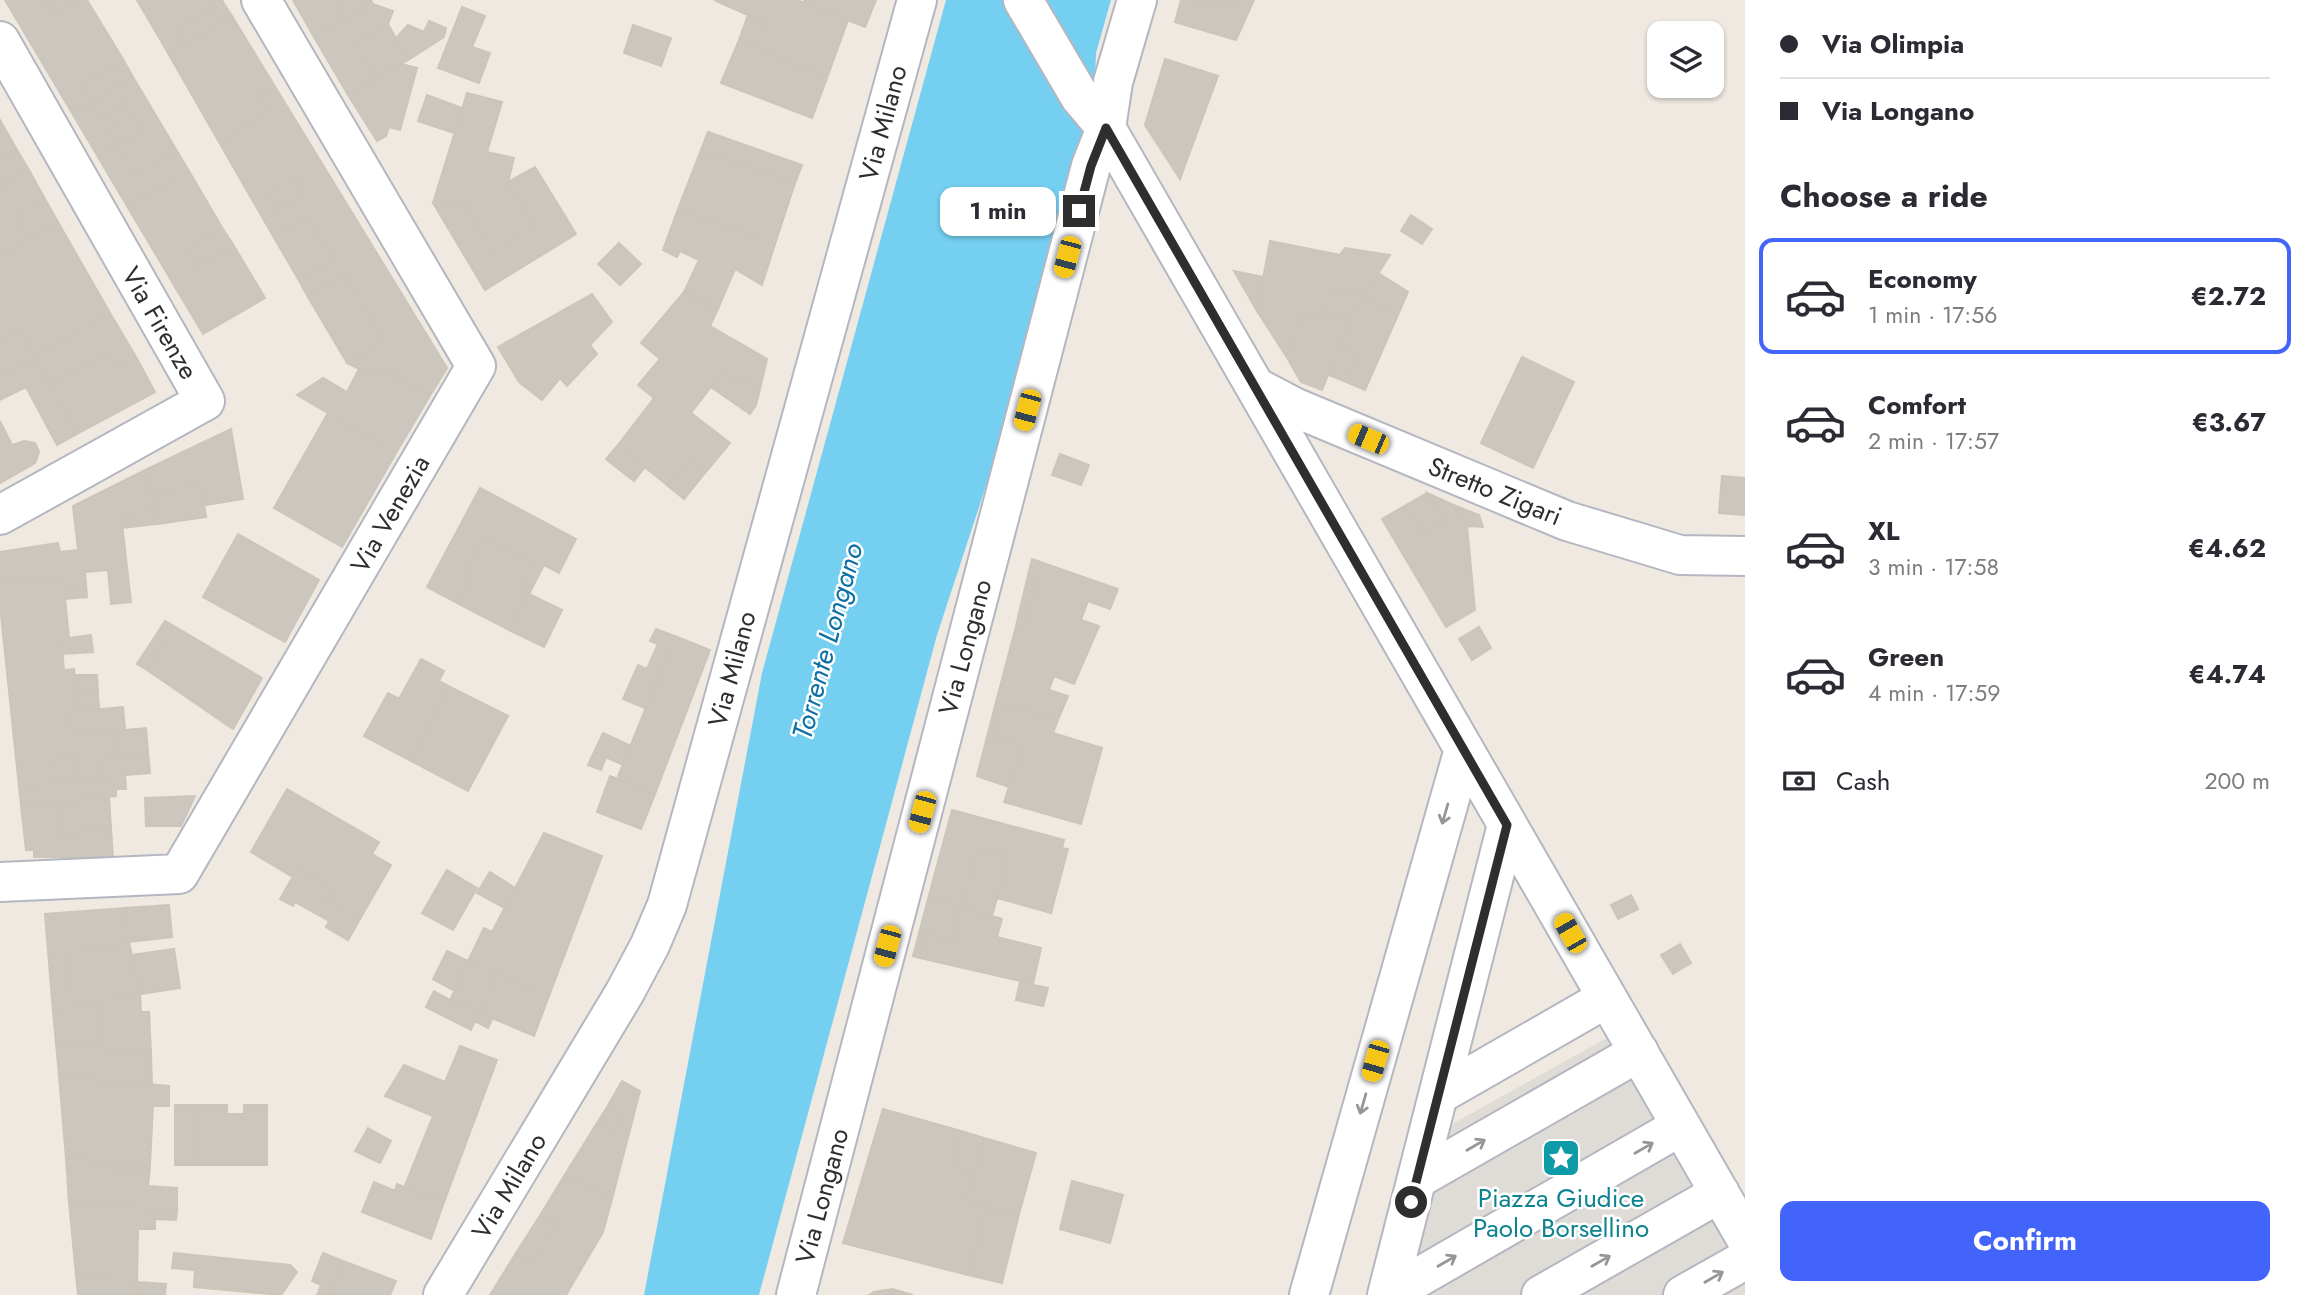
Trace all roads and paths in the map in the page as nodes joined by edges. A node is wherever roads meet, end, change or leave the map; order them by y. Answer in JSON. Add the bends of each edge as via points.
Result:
{"nodes":[{"id":1,"x":261,"y":0,"type":"edge"},
{"id":2,"x":917,"y":0,"type":"edge"},
{"id":3,"x":1023,"y":0,"type":"edge"},
{"id":4,"x":1136,"y":0,"type":"edge"},
{"id":5,"x":0,"y":41,"type":"edge"},
{"id":6,"x":1106,"y":128,"type":"junction"},
{"id":7,"x":1256,"y":387,"type":"junction"},
{"id":8,"x":0,"y":515,"type":"edge"},
{"id":9,"x":1745,"y":556,"type":"edge"},
{"id":10,"x":1464,"y":749,"type":"junction"},
{"id":11,"x":1507,"y":825,"type":"junction"},
{"id":12,"x":0,"y":883,"type":"edge"},
{"id":13,"x":1607,"y":998,"type":"junction"},
{"id":14,"x":1639,"y":1052,"type":"junction"},
{"id":15,"x":1438,"y":1096,"type":"junction"},
{"id":16,"x":1681,"y":1126,"type":"junction"},
{"id":17,"x":1417,"y":1179,"type":"junction"},
{"id":18,"x":1720,"y":1193,"type":"junction"},
{"id":19,"x":1745,"y":1237,"type":"edge"},
{"id":20,"x":1745,"y":1260,"type":"edge"},
{"id":21,"x":443,"y":1295,"type":"edge"},
{"id":22,"x":796,"y":1295,"type":"edge"},
{"id":23,"x":1309,"y":1295,"type":"edge"},
{"id":24,"x":1387,"y":1295,"type":"edge"},
{"id":25,"x":1541,"y":1295,"type":"edge"},
{"id":26,"x":1683,"y":1295,"type":"edge"}],
"edges":[{"from":1,"to":12,"type":"street","name":"Via Venezia","via":[[476,366],[179,874]]},
{"from":2,"to":21,"type":"street","name":"Via Milano","via":[[667,905],[625,992]]},
{"from":3,"to":6,"type":"street","via":[[1080,97]]},
{"from":4,"to":6,"type":"street","name":"Via Longano","via":[[1113,82]]},
{"from":5,"to":8,"type":"street","name":"Via Firenze","via":[[205,401]]},
{"from":6,"to":7,"type":"street"},
{"from":6,"to":22,"type":"street","name":"Via Longano","via":[[1087,178]]},
{"from":7,"to":9,"type":"street","name":"Stretto Zigari","via":[[1567,521],[1680,555]]},
{"from":7,"to":10,"type":"street"},
{"from":10,"to":11,"type":"street"},
{"from":10,"to":23,"type":"street","one_way":true},
{"from":11,"to":13,"type":"street"},
{"from":11,"to":15,"type":"street"},
{"from":13,"to":14,"type":"street"},
{"from":13,"to":15,"type":"street"},
{"from":14,"to":16,"type":"street"},
{"from":17,"to":14,"type":"street","one_way":true},
{"from":15,"to":17,"type":"street"},
{"from":16,"to":18,"type":"street"},
{"from":24,"to":16,"type":"street","one_way":true},
{"from":17,"to":24,"type":"street"},
{"from":18,"to":19,"type":"street"},
{"from":25,"to":18,"type":"street","one_way":true},
{"from":26,"to":20,"type":"street","one_way":true}]}
